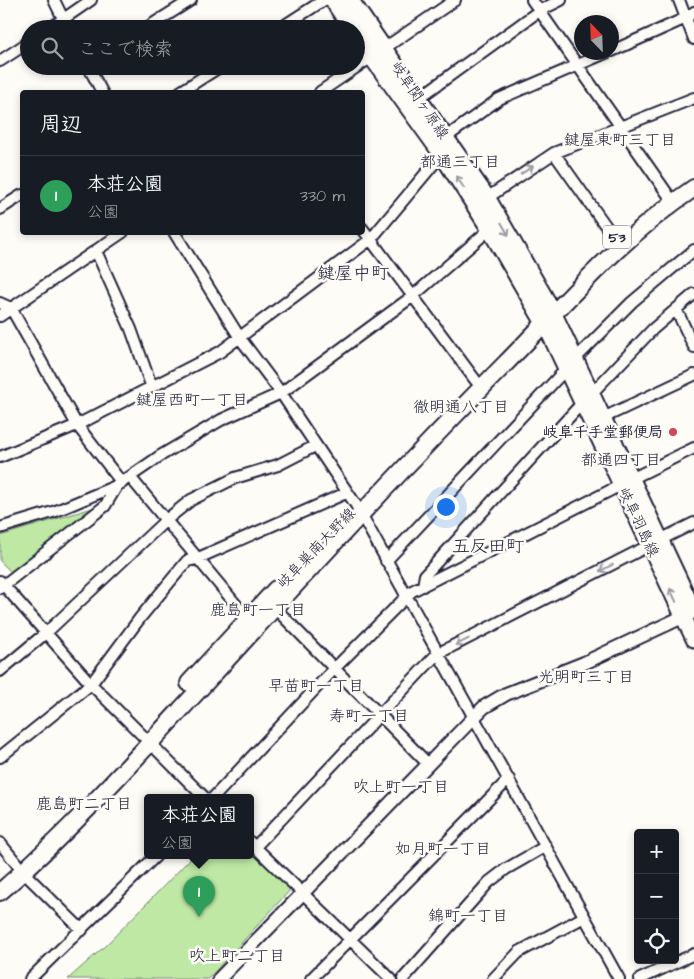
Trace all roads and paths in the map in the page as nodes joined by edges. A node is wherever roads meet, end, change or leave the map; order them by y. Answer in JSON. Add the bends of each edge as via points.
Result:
{"nodes":[{"id":1,"x":54,"y":0,"type":"edge"},
{"id":2,"x":91,"y":0,"type":"edge"},
{"id":3,"x":191,"y":0,"type":"edge"},
{"id":4,"x":324,"y":0,"type":"edge"},
{"id":5,"x":333,"y":0,"type":"edge"},
{"id":6,"x":350,"y":0,"type":"edge"},
{"id":7,"x":455,"y":0,"type":"edge"},
{"id":8,"x":532,"y":0,"type":"edge"},
{"id":9,"x":561,"y":0,"type":"edge"},
{"id":10,"x":680,"y":0,"type":"edge"},
{"id":11,"x":539,"y":11,"type":"junction"},
{"id":12,"x":690,"y":15,"type":"edge"},
{"id":13,"x":64,"y":20,"type":"edge"},
{"id":14,"x":70,"y":20,"type":"edge"},
{"id":15,"x":159,"y":20,"type":"edge"},
{"id":16,"x":293,"y":20,"type":"edge"},
{"id":17,"x":346,"y":20,"type":"edge"},
{"id":18,"x":360,"y":20,"type":"edge"},
{"id":19,"x":365,"y":29,"type":"edge"},
{"id":20,"x":694,"y":39,"type":"edge"},
{"id":21,"x":365,"y":42,"type":"edge"},
{"id":22,"x":20,"y":48,"type":"edge"},
{"id":23,"x":619,"y":48,"type":"edge"},
{"id":24,"x":377,"y":52,"type":"junction"},
{"id":25,"x":365,"y":60,"type":"edge"},
{"id":26,"x":592,"y":60,"type":"edge"},
{"id":27,"x":0,"y":61,"type":"edge"},
{"id":28,"x":578,"y":66,"type":"junction"},
{"id":29,"x":93,"y":75,"type":"edge"},
{"id":30,"x":207,"y":75,"type":"edge"},
{"id":31,"x":344,"y":75,"type":"edge"},
{"id":32,"x":101,"y":90,"type":"edge"},
{"id":33,"x":183,"y":90,"type":"edge"},
{"id":34,"x":323,"y":90,"type":"edge"},
{"id":35,"x":419,"y":98,"type":"junction"},
{"id":36,"x":694,"y":98,"type":"edge"},
{"id":37,"x":619,"y":126,"type":"junction"},
{"id":38,"x":444,"y":146,"type":"junction"},
{"id":39,"x":554,"y":153,"type":"junction"},
{"id":40,"x":694,"y":179,"type":"edge"},
{"id":41,"x":694,"y":188,"type":"edge"},
{"id":42,"x":20,"y":195,"type":"edge"},
{"id":43,"x":669,"y":196,"type":"junction"},
{"id":44,"x":487,"y":198,"type":"junction"},
{"id":45,"x":1,"y":207,"type":"edge"},
{"id":46,"x":490,"y":229,"type":"junction"},
{"id":47,"x":365,"y":232,"type":"edge"},
{"id":48,"x":119,"y":235,"type":"edge"},
{"id":49,"x":176,"y":235,"type":"edge"},
{"id":50,"x":615,"y":238,"type":"junction"},
{"id":51,"x":371,"y":239,"type":"junction"},
{"id":52,"x":694,"y":250,"type":"edge"},
{"id":53,"x":96,"y":251,"type":"junction"},
{"id":54,"x":694,"y":294,"type":"edge"},
{"id":55,"x":413,"y":296,"type":"junction"},
{"id":56,"x":0,"y":303,"type":"edge"},
{"id":57,"x":11,"y":308,"type":"junction"},
{"id":58,"x":676,"y":309,"type":"junction"},
{"id":59,"x":547,"y":314,"type":"junction"},
{"id":60,"x":0,"y":316,"type":"edge"},
{"id":61,"x":691,"y":332,"type":"edge"},
{"id":62,"x":240,"y":338,"type":"junction"},
{"id":63,"x":694,"y":347,"type":"edge"},
{"id":64,"x":571,"y":364,"type":"junction"},
{"id":65,"x":694,"y":375,"type":"edge"},
{"id":66,"x":476,"y":381,"type":"junction"},
{"id":67,"x":151,"y":386,"type":"junction"},
{"id":68,"x":281,"y":393,"type":"junction"},
{"id":69,"x":587,"y":399,"type":"junction"},
{"id":70,"x":603,"y":418,"type":"junction"},
{"id":71,"x":78,"y":425,"type":"junction"},
{"id":72,"x":315,"y":446,"type":"junction"},
{"id":73,"x":694,"y":448,"type":"edge"},
{"id":74,"x":0,"y":457,"type":"edge"},
{"id":75,"x":123,"y":482,"type":"junction"},
{"id":76,"x":626,"y":482,"type":"junction"},
{"id":77,"x":354,"y":504,"type":"junction"},
{"id":78,"x":166,"y":520,"type":"junction"},
{"id":79,"x":694,"y":524,"type":"edge"},
{"id":80,"x":0,"y":528,"type":"edge"},
{"id":81,"x":655,"y":543,"type":"junction"},
{"id":82,"x":196,"y":559,"type":"junction"},
{"id":83,"x":386,"y":561,"type":"junction"},
{"id":84,"x":1,"y":585,"type":"edge"},
{"id":85,"x":423,"y":586,"type":"junction"},
{"id":86,"x":406,"y":597,"type":"junction"},
{"id":87,"x":274,"y":608,"type":"junction"},
{"id":88,"x":691,"y":613,"type":"edge"},
{"id":89,"x":248,"y":619,"type":"junction"},
{"id":90,"x":47,"y":632,"type":"junction"},
{"id":91,"x":694,"y":639,"type":"edge"},
{"id":92,"x":438,"y":654,"type":"junction"},
{"id":93,"x":334,"y":669,"type":"junction"},
{"id":94,"x":0,"y":671,"type":"edge"},
{"id":95,"x":91,"y":684,"type":"junction"},
{"id":96,"x":380,"y":715,"type":"junction"},
{"id":97,"x":475,"y":716,"type":"junction"},
{"id":98,"x":145,"y":740,"type":"junction"},
{"id":99,"x":0,"y":757,"type":"edge"},
{"id":100,"x":428,"y":764,"type":"junction"},
{"id":101,"x":509,"y":779,"type":"junction"},
{"id":102,"x":201,"y":794,"type":"edge"},
{"id":103,"x":218,"y":794,"type":"edge"},
{"id":104,"x":0,"y":843,"type":"edge"},
{"id":105,"x":254,"y":843,"type":"edge"},
{"id":106,"x":254,"y":845,"type":"edge"},
{"id":107,"x":546,"y":846,"type":"junction"},
{"id":108,"x":153,"y":859,"type":"edge"},
{"id":109,"x":20,"y":868,"type":"junction"},
{"id":110,"x":0,"y":878,"type":"edge"},
{"id":111,"x":0,"y":892,"type":"edge"},
{"id":112,"x":302,"y":893,"type":"junction"},
{"id":113,"x":584,"y":917,"type":"junction"},
{"id":114,"x":82,"y":930,"type":"junction"},
{"id":115,"x":350,"y":940,"type":"junction"},
{"id":116,"x":694,"y":954,"type":"edge"},
{"id":117,"x":30,"y":979,"type":"edge"},
{"id":118,"x":218,"y":979,"type":"edge"},
{"id":119,"x":312,"y":979,"type":"edge"},
{"id":120,"x":391,"y":979,"type":"edge"},
{"id":121,"x":403,"y":979,"type":"edge"},
{"id":122,"x":492,"y":979,"type":"edge"},
{"id":123,"x":619,"y":979,"type":"edge"},
{"id":124,"x":640,"y":979,"type":"edge"}],
"edges":[{"from":1,"to":13,"type":"street"},
{"from":2,"to":14,"type":"street"},
{"from":3,"to":15,"type":"street"},
{"from":4,"to":16,"type":"street"},
{"from":5,"to":17,"type":"main road"},
{"from":6,"to":18,"type":"main road","name":"岐阜関ヶ原線"},
{"from":7,"to":24,"type":"street"},
{"from":8,"to":11,"type":"street"},
{"from":9,"to":11,"type":"street"},
{"from":10,"to":12,"type":"street"},
{"from":11,"to":28,"type":"street"},
{"from":11,"to":35,"type":"street"},
{"from":12,"to":20,"type":"street"},
{"from":12,"to":23,"type":"street"},
{"from":19,"to":24,"type":"main road","name":"岐阜関ヶ原線"},
{"from":21,"to":24,"type":"main road","name":"岐阜関ヶ原線"},
{"from":22,"to":27,"type":"street"},
{"from":24,"to":25,"type":"street"},
{"from":24,"to":35,"type":"main road","name":"岐阜関ヶ原線"},
{"from":24,"to":38,"type":"main road","name":"岐阜関ヶ原線"},
{"from":26,"to":28,"type":"street"},
{"from":28,"to":37,"type":"street"},
{"from":28,"to":38,"type":"street","via":[[498,99]]},
{"from":29,"to":32,"type":"street"},
{"from":30,"to":33,"type":"street"},
{"from":31,"to":34,"type":"street"},
{"from":35,"to":38,"type":"main road","name":"岐阜関ヶ原線"},
{"from":36,"to":37,"type":"street"},
{"from":37,"to":39,"type":"street"},
{"from":37,"to":43,"type":"street"},
{"from":38,"to":44,"type":"main road","name":"岐阜関ヶ原線"},
{"from":46,"to":38,"type":"main road","name":"岐阜関ヶ原線","one_way":true},
{"from":38,"to":51,"type":"street"},
{"from":44,"to":39,"type":"street","one_way":true},
{"from":39,"to":50,"type":"street"},
{"from":40,"to":43,"type":"main road","number":"53"},
{"from":41,"to":59,"type":"main road","number":"53","via":[[608,256]]},
{"from":42,"to":45,"type":"street"},
{"from":43,"to":50,"type":"main road","number":"53"},
{"from":44,"to":59,"type":"main road","name":"岐阜関ヶ原線","one_way":true},
{"from":46,"to":55,"type":"street"},
{"from":46,"to":59,"type":"main road","name":"岐阜関ヶ原線"},
{"from":47,"to":51,"type":"street"},
{"from":48,"to":53,"type":"street"},
{"from":49,"to":62,"type":"street"},
{"from":50,"to":59,"type":"main road","number":"53"},
{"from":51,"to":55,"type":"street"},
{"from":51,"to":62,"type":"street"},
{"from":52,"to":64,"type":"street","via":[[632,302]]},
{"from":53,"to":57,"type":"street"},
{"from":53,"to":67,"type":"street","via":[[131,329]]},
{"from":54,"to":58,"type":"street"},
{"from":55,"to":66,"type":"street"},
{"from":55,"to":68,"type":"street"},
{"from":56,"to":57,"type":"street"},
{"from":57,"to":60,"type":"street"},
{"from":57,"to":71,"type":"street"},
{"from":58,"to":61,"type":"street"},
{"from":58,"to":69,"type":"street","via":[[619,363]]},
{"from":59,"to":64,"type":"main road","name":"岐阜羽島線"},
{"from":59,"to":66,"type":"main road","name":"岐阜巣南大野線"},
{"from":59,"to":77,"type":"main road","name":"岐阜巣南大野線"},
{"from":61,"to":63,"type":"street"},
{"from":62,"to":67,"type":"street","via":[[220,352]]},
{"from":62,"to":68,"type":"street"},
{"from":64,"to":69,"type":"main road","name":"岐阜羽島線"},
{"from":64,"to":83,"type":"street"},
{"from":65,"to":70,"type":"street"},
{"from":66,"to":77,"type":"main road","name":"岐阜巣南大野線"},
{"from":67,"to":71,"type":"street"},
{"from":68,"to":72,"type":"street"},
{"from":68,"to":75,"type":"street","via":[[221,420]]},
{"from":69,"to":70,"type":"main road","name":"岐阜羽島線"},
{"from":69,"to":76,"type":"main road","name":"岐阜羽島線"},
{"from":69,"to":85,"type":"street","via":[[425,575]]},
{"from":70,"to":76,"type":"main road","name":"岐阜羽島線"},
{"from":71,"to":74,"type":"street"},
{"from":71,"to":75,"type":"street"},
{"from":72,"to":77,"type":"street"},
{"from":72,"to":78,"type":"street","via":[[278,465],[235,478],[191,500]]},
{"from":73,"to":76,"type":"street"},
{"from":75,"to":78,"type":"street"},
{"from":75,"to":80,"type":"street","via":[[64,508]]},
{"from":75,"to":84,"type":"street","via":[[105,506]]},
{"from":76,"to":81,"type":"main road","name":"岐阜羽島線"},
{"from":76,"to":85,"type":"street"},
{"from":77,"to":82,"type":"street"},
{"from":77,"to":83,"type":"street"},
{"from":77,"to":87,"type":"main road","name":"岐阜巣南大野線"},
{"from":77,"to":89,"type":"main road","name":"岐阜巣南大野線"},
{"from":78,"to":82,"type":"street"},
{"from":78,"to":90,"type":"street"},
{"from":79,"to":81,"type":"street"},
{"from":81,"to":88,"type":"main road","name":"岐阜羽島線"},
{"from":81,"to":92,"type":"street","one_way":true},
{"from":82,"to":89,"type":"street"},
{"from":82,"to":95,"type":"street","via":[[186,561]]},
{"from":83,"to":86,"type":"street"},
{"from":84,"to":90,"type":"street"},
{"from":85,"to":86,"type":"street"},
{"from":86,"to":92,"type":"street"},
{"from":86,"to":93,"type":"street"},
{"from":87,"to":93,"type":"street"},
{"from":87,"to":98,"type":"main road","name":"岐阜巣南大野線"},
{"from":88,"to":91,"type":"main road","name":"岐阜羽島線"},
{"from":88,"to":97,"type":"street","via":[[584,663],[506,694]]},
{"from":89,"to":98,"type":"main road","name":"岐阜巣南大野線"},
{"from":90,"to":94,"type":"street"},
{"from":90,"to":95,"type":"street"},
{"from":92,"to":96,"type":"street"},
{"from":92,"to":97,"type":"street"},
{"from":93,"to":96,"type":"street"},
{"from":93,"to":103,"type":"street"},
{"from":95,"to":98,"type":"street"},
{"from":95,"to":99,"type":"street"},
{"from":96,"to":100,"type":"street"},
{"from":96,"to":105,"type":"street"},
{"from":97,"to":100,"type":"street"},
{"from":97,"to":101,"type":"street"},
{"from":98,"to":102,"type":"street"},
{"from":98,"to":109,"type":"main road","name":"岐阜巣南大野線"},
{"from":100,"to":112,"type":"street"},
{"from":101,"to":107,"type":"street"},
{"from":101,"to":115,"type":"street"},
{"from":104,"to":109,"type":"street"},
{"from":106,"to":112,"type":"street"},
{"from":107,"to":113,"type":"street"},
{"from":107,"to":121,"type":"street","via":[[489,882]]},
{"from":108,"to":114,"type":"street"},
{"from":109,"to":110,"type":"main road","name":"岐阜巣南大野線"},
{"from":109,"to":111,"type":"main road","name":"岐阜巣南大野線"},
{"from":109,"to":114,"type":"street"},
{"from":112,"to":115,"type":"street"},
{"from":112,"to":118,"type":"street"},
{"from":113,"to":122,"type":"street","via":[[519,952]]},
{"from":113,"to":123,"type":"street"},
{"from":114,"to":117,"type":"street"},
{"from":115,"to":119,"type":"street"},
{"from":115,"to":120,"type":"street"},
{"from":116,"to":124,"type":"street"}]}
